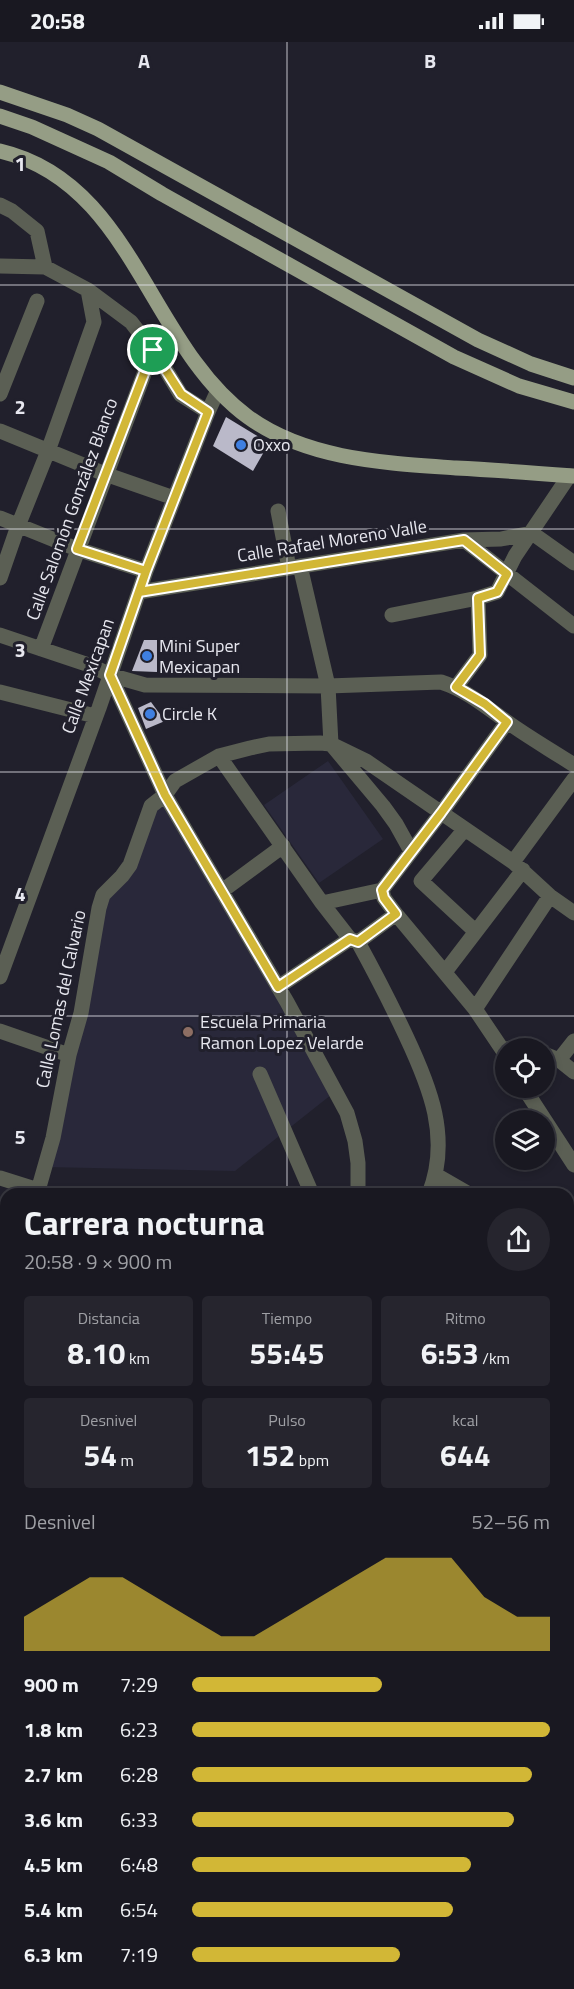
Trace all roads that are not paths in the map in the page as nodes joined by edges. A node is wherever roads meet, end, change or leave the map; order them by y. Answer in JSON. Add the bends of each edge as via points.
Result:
{"nodes":[{"id":1,"x":0,"y":92,"type":"edge"},
{"id":2,"x":0,"y":116,"type":"edge"},
{"id":3,"x":0,"y":151,"type":"edge"},
{"id":4,"x":0,"y":205,"type":"edge"},
{"id":5,"x":0,"y":266,"type":"edge"},
{"id":6,"x":45,"y":267,"type":"junction"},
{"id":7,"x":88,"y":290,"type":"junction"},
{"id":8,"x":37,"y":301,"type":"dead end"},
{"id":9,"x":153,"y":350,"type":"junction"},
{"id":10,"x":7,"y":354,"type":"edge"},
{"id":11,"x":574,"y":378,"type":"edge"},
{"id":12,"x":218,"y":390,"type":"junction"},
{"id":13,"x":0,"y":394,"type":"edge"},
{"id":14,"x":574,"y":402,"type":"edge"},
{"id":15,"x":208,"y":412,"type":"junction"},
{"id":16,"x":0,"y":431,"type":"edge"},
{"id":17,"x":48,"y":451,"type":"junction"},
{"id":18,"x":105,"y":474,"type":"junction"},
{"id":19,"x":571,"y":476,"type":"edge"},
{"id":20,"x":174,"y":498,"type":"junction"},
{"id":21,"x":278,"y":511,"type":"dead end"},
{"id":22,"x":0,"y":518,"type":"edge"},
{"id":23,"x":18,"y":526,"type":"junction"},
{"id":24,"x":532,"y":533,"type":"junction"},
{"id":25,"x":464,"y":540,"type":"junction"},
{"id":26,"x":77,"y":549,"type":"junction"},
{"id":27,"x":574,"y":563,"type":"edge"},
{"id":28,"x":294,"y":567,"type":"junction"},
{"id":29,"x":146,"y":571,"type":"junction"},
{"id":30,"x":507,"y":574,"type":"junction"},
{"id":31,"x":0,"y":578,"type":"edge"},
{"id":32,"x":139,"y":592,"type":"junction"},
{"id":33,"x":478,"y":598,"type":"junction"},
{"id":34,"x":392,"y":615,"type":"dead end"},
{"id":35,"x":574,"y":626,"type":"edge"},
{"id":36,"x":0,"y":635,"type":"edge"},
{"id":37,"x":41,"y":649,"type":"junction"},
{"id":38,"x":110,"y":675,"type":"junction"},
{"id":39,"x":328,"y":686,"type":"junction"},
{"id":40,"x":456,"y":687,"type":"junction"},
{"id":41,"x":0,"y":692,"type":"edge"},
{"id":42,"x":95,"y":716,"type":"junction"},
{"id":43,"x":507,"y":722,"type":"junction"},
{"id":44,"x":331,"y":744,"type":"junction"},
{"id":45,"x":219,"y":756,"type":"junction"},
{"id":46,"x":574,"y":765,"type":"edge"},
{"id":47,"x":574,"y":779,"type":"edge"},
{"id":48,"x":165,"y":795,"type":"junction"},
{"id":49,"x":441,"y":813,"type":"junction"},
{"id":50,"x":465,"y":829,"type":"junction"},
{"id":51,"x":284,"y":846,"type":"junction"},
{"id":52,"x":411,"y":850,"type":"junction"},
{"id":53,"x":518,"y":866,"type":"junction"},
{"id":54,"x":382,"y":890,"type":"junction"},
{"id":55,"x":222,"y":891,"type":"junction"},
{"id":56,"x":550,"y":896,"type":"junction"},
{"id":57,"x":322,"y":903,"type":"junction"},
{"id":58,"x":574,"y":913,"type":"edge"},
{"id":59,"x":396,"y":914,"type":"junction"},
{"id":60,"x":476,"y":931,"type":"junction"},
{"id":61,"x":354,"y":940,"type":"junction"},
{"id":62,"x":445,"y":972,"type":"junction"},
{"id":63,"x":0,"y":977,"type":"edge"},
{"id":64,"x":278,"y":987,"type":"junction"},
{"id":65,"x":475,"y":1009,"type":"junction"},
{"id":66,"x":0,"y":1031,"type":"edge"},
{"id":67,"x":496,"y":1038,"type":"edge"},
{"id":68,"x":574,"y":1041,"type":"edge"},
{"id":69,"x":69,"y":1055,"type":"junction"},
{"id":70,"x":555,"y":1058,"type":"edge"},
{"id":71,"x":559,"y":1060,"type":"junction"},
{"id":72,"x":574,"y":1072,"type":"edge"},
{"id":73,"x":260,"y":1074,"type":"dead end"},
{"id":74,"x":530,"y":1098,"type":"edge"},
{"id":75,"x":574,"y":1166,"type":"edge"},
{"id":76,"x":436,"y":1175,"type":"junction"},
{"id":77,"x":0,"y":1178,"type":"edge"},
{"id":78,"x":25,"y":1188,"type":"edge"},
{"id":79,"x":39,"y":1188,"type":"edge"},
{"id":80,"x":309,"y":1188,"type":"edge"},
{"id":81,"x":358,"y":1188,"type":"edge"},
{"id":82,"x":431,"y":1188,"type":"edge"},
{"id":83,"x":459,"y":1188,"type":"edge"}],
"edges":[{"from":1,"to":11,"type":"main road","via":[[98,129],[478,340]]},
{"from":2,"to":14,"type":"main road","via":[[109,162],[454,357],[519,386]]},
{"from":3,"to":12,"type":"main road","via":[[55,176],[102,216],[202,375]]},
{"from":4,"to":6,"type":"street","via":[[37,231]]},
{"from":5,"to":6,"type":"street"},
{"from":6,"to":7,"type":"street"},
{"from":7,"to":9,"type":"street","via":[[131,322]]},
{"from":7,"to":17,"type":"street","via":[[94,322]]},
{"from":8,"to":10,"type":"street"},
{"from":9,"to":15,"type":"street","via":[[181,394]]},
{"from":9,"to":18,"type":"street","name":"Calle Salomón González Blanco"},
{"from":10,"to":13,"type":"street"},
{"from":12,"to":15,"type":"street","name":"Calle Mexicapan"},
{"from":12,"to":19,"type":"main road","via":[[267,428],[344,456],[386,463]]},
{"from":15,"to":20,"type":"street","name":"Calle Mexicapan"},
{"from":16,"to":17,"type":"street"},
{"from":17,"to":18,"type":"street"},
{"from":17,"to":23,"type":"street"},
{"from":18,"to":20,"type":"street"},
{"from":18,"to":26,"type":"street","name":"Calle Salomón González Blanco"},
{"from":19,"to":24,"type":"street"},
{"from":20,"to":29,"type":"street","name":"Calle Mexicapan"},
{"from":21,"to":28,"type":"street"},
{"from":22,"to":23,"type":"street"},
{"from":23,"to":26,"type":"street"},
{"from":23,"to":31,"type":"street"},
{"from":24,"to":25,"type":"street","name":"Calle Rafael Moreno Valle"},
{"from":24,"to":27,"type":"street"},
{"from":24,"to":30,"type":"street"},
{"from":25,"to":28,"type":"street","name":"Calle Rafael Moreno Valle"},
{"from":25,"to":30,"type":"street"},
{"from":26,"to":29,"type":"street"},
{"from":26,"to":37,"type":"street","name":"Calle Salomón González Blanco"},
{"from":28,"to":32,"type":"street","name":"Calle Rafael Moreno Valle"},
{"from":28,"to":39,"type":"street"},
{"from":29,"to":32,"type":"street","name":"Calle Mexicapan"},
{"from":30,"to":33,"type":"street","via":[[497,592]]},
{"from":30,"to":35,"type":"street"},
{"from":32,"to":38,"type":"street","name":"Calle Mexicapan"},
{"from":33,"to":34,"type":"street"},
{"from":33,"to":40,"type":"street","via":[[480,655]]},
{"from":36,"to":37,"type":"street"},
{"from":37,"to":38,"type":"street"},
{"from":38,"to":39,"type":"street","via":[[145,685]]},
{"from":38,"to":42,"type":"street","name":"Calle Mexicapan"},
{"from":38,"to":48,"type":"street"},
{"from":39,"to":40,"type":"street","via":[[441,682]]},
{"from":39,"to":44,"type":"street"},
{"from":40,"to":43,"type":"street"},
{"from":41,"to":42,"type":"street"},
{"from":42,"to":63,"type":"street","name":"Calle Mexicapan"},
{"from":43,"to":46,"type":"street"},
{"from":43,"to":49,"type":"street"},
{"from":44,"to":45,"type":"street","name":"Calle Lomas del Calvario","via":[[269,744]]},
{"from":44,"to":49,"type":"street","via":[[366,761]]},
{"from":44,"to":52,"type":"street","via":[[383,806]]},
{"from":45,"to":48,"type":"street","name":"Calle Lomas del Calvario","via":[[175,781]]},
{"from":45,"to":51,"type":"street"},
{"from":47,"to":53,"type":"street"},
{"from":48,"to":55,"type":"street"},
{"from":48,"to":69,"type":"street","name":"Calle Lomas del Calvario","via":[[150,806],[130,865],[103,895],[81,1013]]},
{"from":49,"to":50,"type":"street"},
{"from":49,"to":52,"type":"street"},
{"from":50,"to":53,"type":"street"},
{"from":50,"to":60,"type":"street","via":[[421,881]]},
{"from":51,"to":55,"type":"street"},
{"from":51,"to":57,"type":"street"},
{"from":52,"to":54,"type":"street"},
{"from":53,"to":56,"type":"street"},
{"from":53,"to":60,"type":"street"},
{"from":54,"to":57,"type":"street"},
{"from":54,"to":59,"type":"street"},
{"from":55,"to":64,"type":"street"},
{"from":56,"to":58,"type":"street"},
{"from":56,"to":65,"type":"street"},
{"from":57,"to":61,"type":"street"},
{"from":59,"to":61,"type":"street"},
{"from":59,"to":62,"type":"street"},
{"from":60,"to":62,"type":"street"},
{"from":61,"to":64,"type":"street"},
{"from":61,"to":76,"type":"street","via":[[388,996],[426,1078],[438,1140]]},
{"from":62,"to":65,"type":"street"},
{"from":64,"to":81,"type":"street","via":[[347,1113],[355,1141]]},
{"from":65,"to":67,"type":"street"},
{"from":66,"to":69,"type":"street"},
{"from":68,"to":71,"type":"street"},
{"from":69,"to":79,"type":"street","name":"Calle Lomas del Calvario"},
{"from":70,"to":71,"type":"street"},
{"from":71,"to":72,"type":"street"},
{"from":73,"to":80,"type":"street"},
{"from":74,"to":75,"type":"street"},
{"from":76,"to":82,"type":"street"},
{"from":76,"to":83,"type":"street"},
{"from":77,"to":78,"type":"street"}]}
